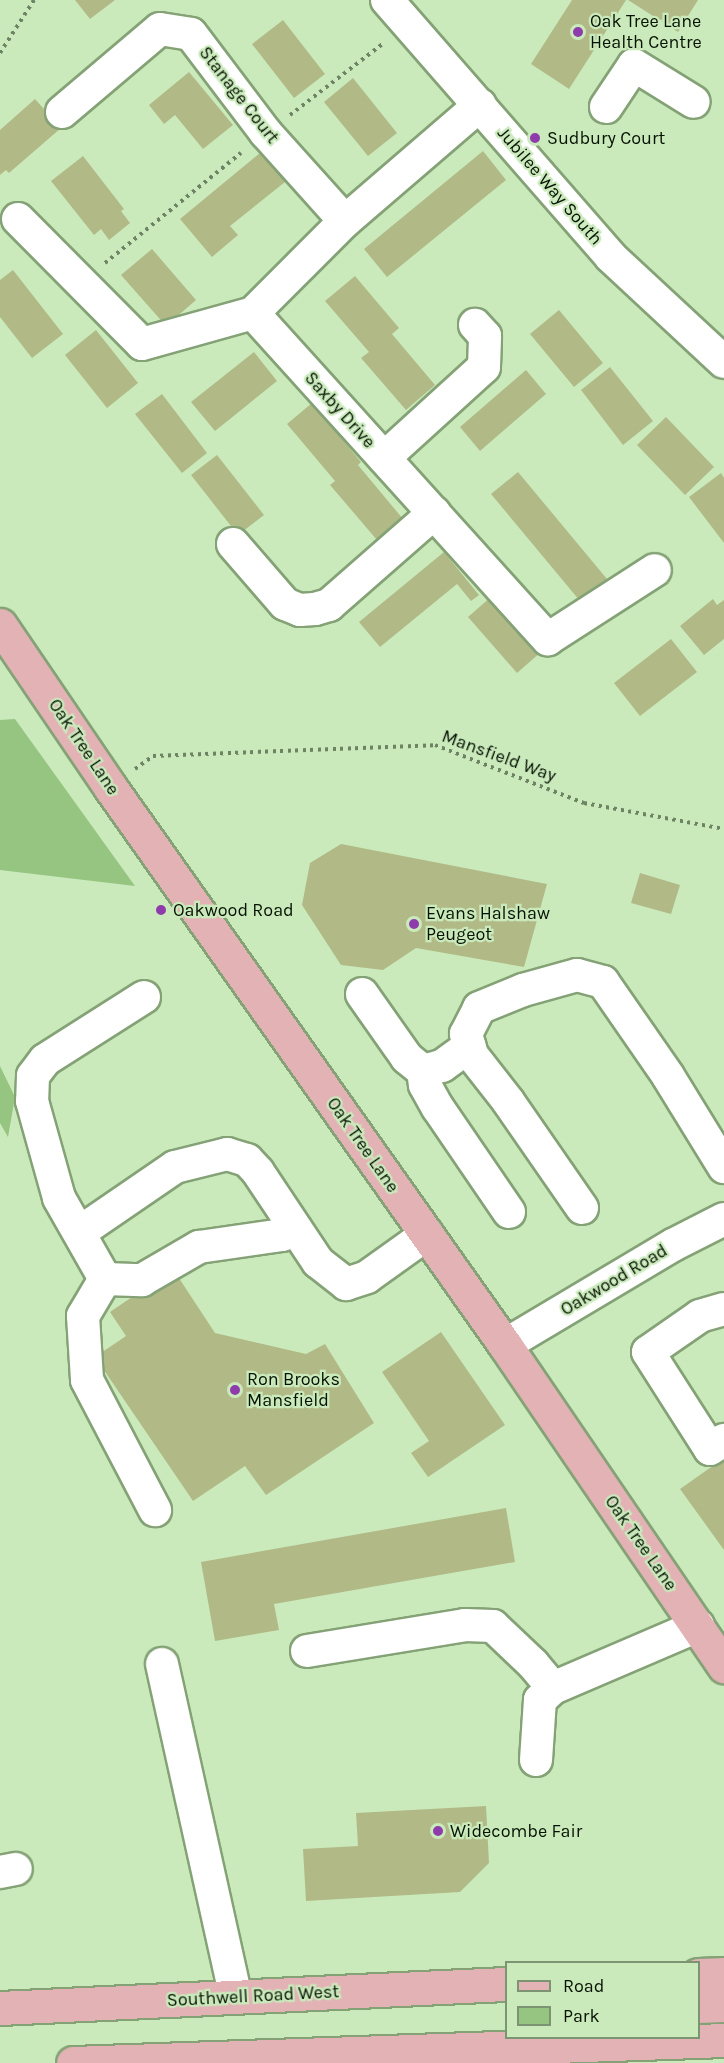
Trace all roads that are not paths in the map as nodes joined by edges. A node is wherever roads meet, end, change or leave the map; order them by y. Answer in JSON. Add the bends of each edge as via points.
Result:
{"nodes":[{"id":1,"x":387,"y":0,"type":"edge"},
{"id":2,"x":694,"y":102,"type":"dead end"},
{"id":3,"x":480,"y":105,"type":"junction"},
{"id":4,"x":606,"y":107,"type":"dead end"},
{"id":5,"x":62,"y":112,"type":"dead end"},
{"id":6,"x":18,"y":219,"type":"dead end"},
{"id":7,"x":345,"y":221,"type":"junction"},
{"id":8,"x":253,"y":313,"type":"junction"},
{"id":9,"x":475,"y":325,"type":"dead end"},
{"id":10,"x":724,"y":362,"type":"edge"},
{"id":11,"x":384,"y":458,"type":"junction"},
{"id":12,"x":434,"y":513,"type":"junction"},
{"id":13,"x":233,"y":544,"type":"dead end"},
{"id":14,"x":656,"y":570,"type":"dead end"},
{"id":15,"x":0,"y":625,"type":"edge"},
{"id":16,"x":362,"y":994,"type":"dead end"},
{"id":17,"x":144,"y":997,"type":"dead end"},
{"id":18,"x":470,"y":1046,"type":"junction"},
{"id":19,"x":423,"y":1071,"type":"junction"},
{"id":20,"x":724,"y":1167,"type":"edge"},
{"id":21,"x":582,"y":1208,"type":"dead end"},
{"id":22,"x":509,"y":1212,"type":"dead end"},
{"id":23,"x":724,"y":1219,"type":"edge"},
{"id":24,"x":296,"y":1230,"type":"junction"},
{"id":25,"x":80,"y":1232,"type":"junction"},
{"id":26,"x":427,"y":1234,"type":"junction"},
{"id":27,"x":105,"y":1279,"type":"junction"},
{"id":28,"x":719,"y":1318,"type":"edge"},
{"id":29,"x":505,"y":1345,"type":"junction"},
{"id":30,"x":724,"y":1440,"type":"edge"},
{"id":31,"x":155,"y":1510,"type":"dead end"},
{"id":32,"x":698,"y":1626,"type":"junction"},
{"id":33,"x":307,"y":1651,"type":"dead end"},
{"id":34,"x":162,"y":1664,"type":"dead end"},
{"id":35,"x":724,"y":1666,"type":"edge"},
{"id":36,"x":553,"y":1688,"type":"junction"},
{"id":37,"x":536,"y":1760,"type":"dead end"},
{"id":38,"x":724,"y":1974,"type":"edge"},
{"id":39,"x":700,"y":1975,"type":"edge"},
{"id":40,"x":505,"y":1984,"type":"edge"},
{"id":41,"x":236,"y":1997,"type":"junction"},
{"id":42,"x":724,"y":2005,"type":"edge"},
{"id":43,"x":700,"y":2006,"type":"edge"},
{"id":44,"x":0,"y":2008,"type":"edge"},
{"id":45,"x":711,"y":2041,"type":"edge"},
{"id":46,"x":724,"y":2059,"type":"edge"},
{"id":47,"x":73,"y":2063,"type":"edge"}],
"edges":[{"from":1,"to":3,"type":"street","name":"Jubilee Way South"},
{"from":2,"to":4,"type":"street","via":[[634,65]]},
{"from":3,"to":7,"type":"street"},
{"from":3,"to":10,"type":"street","name":"Jubilee Way South","via":[[611,257]]},
{"from":5,"to":7,"type":"street","name":"Stanage Court","via":[[160,30],[191,34],[266,133]]},
{"from":6,"to":8,"type":"street","via":[[142,344]]},
{"from":7,"to":8,"type":"street"},
{"from":8,"to":11,"type":"street","name":"Saxby Drive"},
{"from":9,"to":11,"type":"street","via":[[485,336],[484,366]]},
{"from":11,"to":12,"type":"street","name":"Saxby Drive"},
{"from":12,"to":13,"type":"street","via":[[329,605],[315,609],[300,610],[285,604]]},
{"from":12,"to":14,"type":"street","name":"Saxby Drive","via":[[548,639]]},
{"from":15,"to":26,"type":"main road","name":"Oak Tree Lane"},
{"from":16,"to":19,"type":"street","via":[[407,1058]]},
{"from":17,"to":25,"type":"street","via":[[45,1060],[33,1076],[32,1101],[59,1198]]},
{"from":18,"to":19,"type":"street","via":[[442,1066]]},
{"from":18,"to":20,"type":"street","via":[[466,1034],[479,1008],[523,990],[577,975],[603,982]]},
{"from":18,"to":21,"type":"street","via":[[472,1055]]},
{"from":19,"to":22,"type":"street","via":[[425,1085],[438,1108]]},
{"from":23,"to":29,"type":"street","name":"Oakwood Road"},
{"from":24,"to":25,"type":"street","via":[[258,1172],[247,1160],[227,1154],[175,1167]]},
{"from":24,"to":26,"type":"street","via":[[318,1262],[346,1284],[367,1277]]},
{"from":24,"to":27,"type":"street","via":[[198,1247],[142,1280]]},
{"from":25,"to":27,"type":"street"},
{"from":26,"to":29,"type":"main road","name":"Oak Tree Lane"},
{"from":27,"to":31,"type":"street","via":[[83,1316],[87,1380]]},
{"from":28,"to":30,"type":"street","via":[[700,1316],[648,1352],[710,1449]]},
{"from":29,"to":32,"type":"main road","name":"Oak Tree Lane"},
{"from":32,"to":35,"type":"main road","name":"Oak Tree Lane"},
{"from":32,"to":36,"type":"street"},
{"from":33,"to":36,"type":"street","via":[[465,1625],[493,1626]]},
{"from":34,"to":41,"type":"street"},
{"from":36,"to":37,"type":"street","via":[[540,1700]]},
{"from":38,"to":39,"type":"main road"},
{"from":40,"to":41,"type":"main road","name":"Southwell Road West"},
{"from":41,"to":44,"type":"main road","name":"Southwell Road West"},
{"from":42,"to":43,"type":"main road"},
{"from":45,"to":46,"type":"main road"},
{"from":45,"to":47,"type":"main road"}]}
